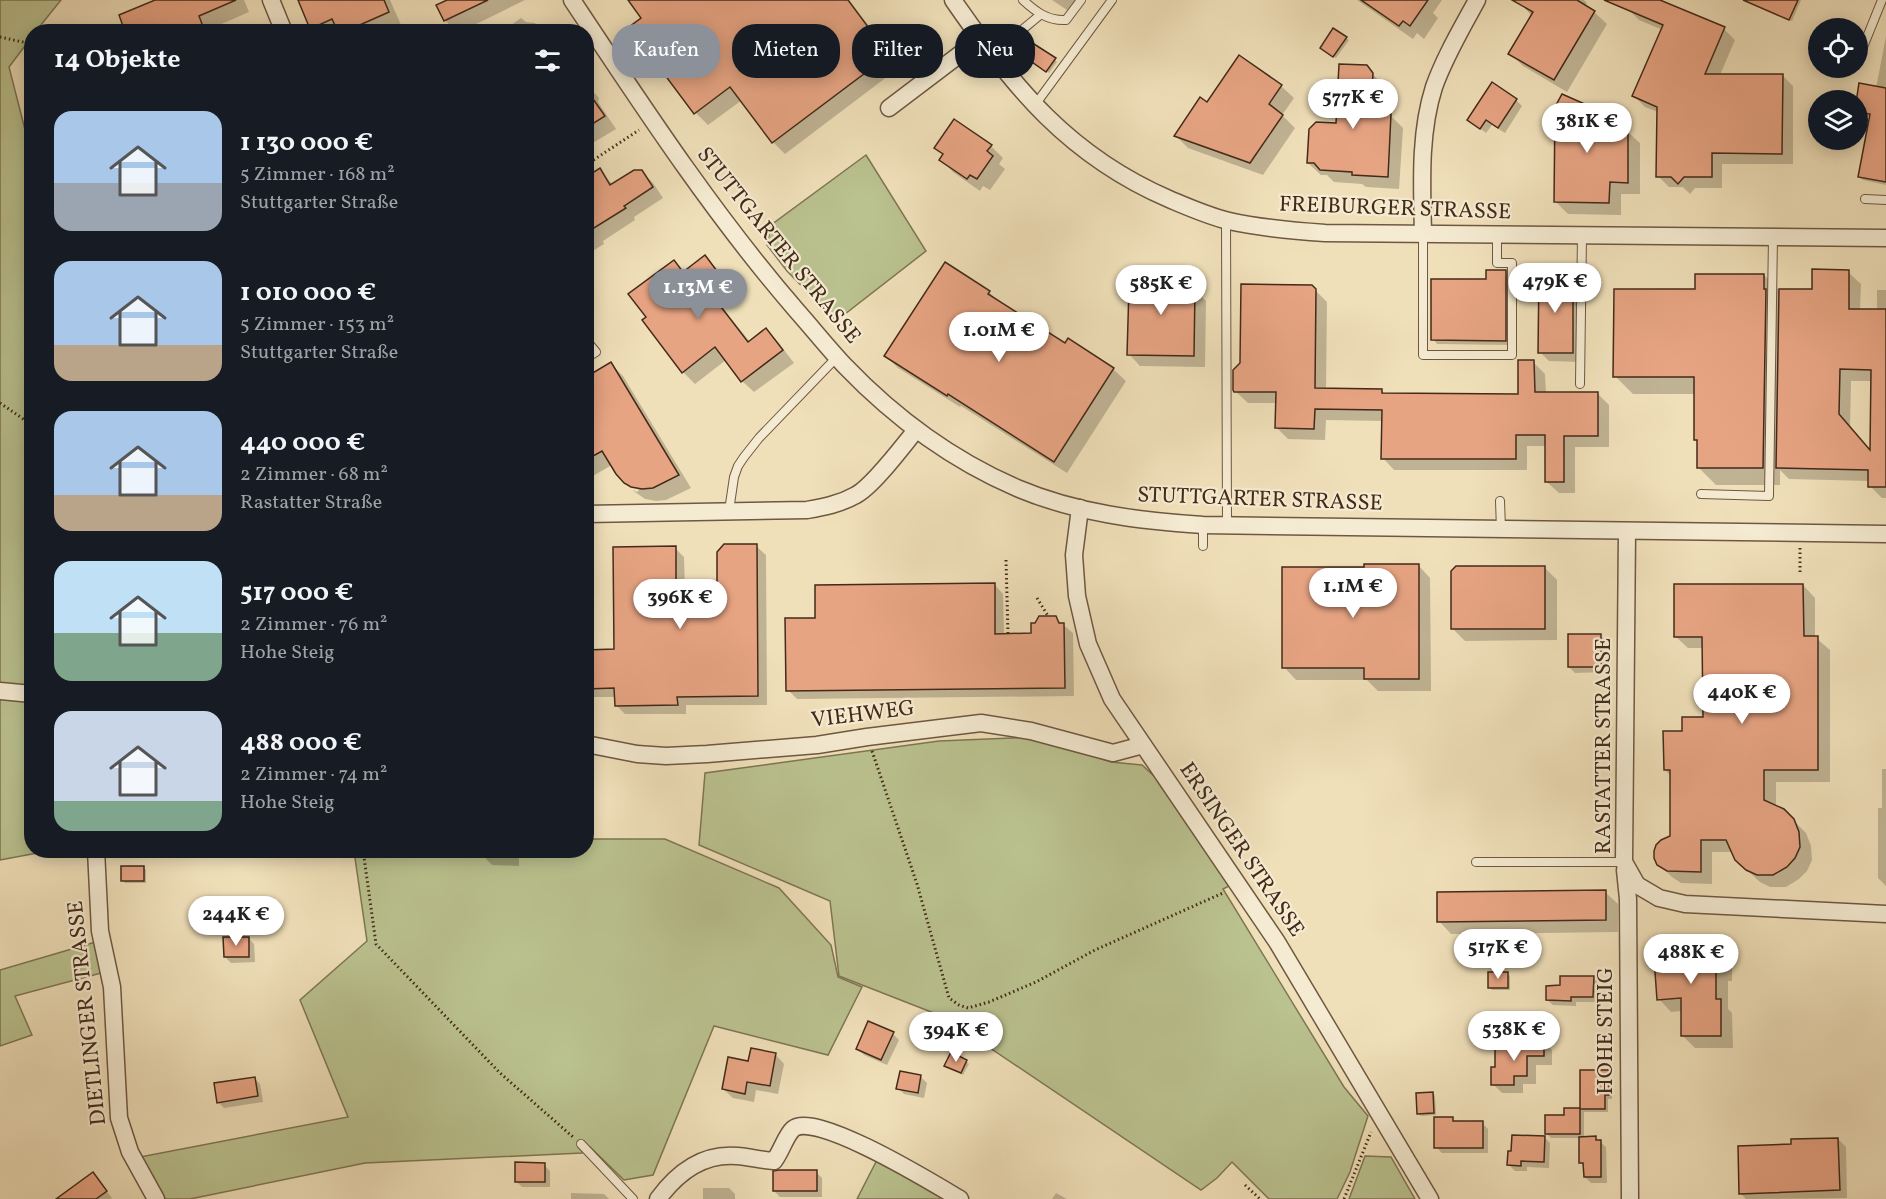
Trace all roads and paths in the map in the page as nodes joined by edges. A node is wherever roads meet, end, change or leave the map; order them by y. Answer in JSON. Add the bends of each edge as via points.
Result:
{"nodes":[{"id":1,"x":271,"y":0,"type":"edge"},
{"id":2,"x":572,"y":0,"type":"edge"},
{"id":3,"x":953,"y":0,"type":"edge"},
{"id":4,"x":1023,"y":0,"type":"edge"},
{"id":5,"x":1081,"y":0,"type":"edge"},
{"id":6,"x":1112,"y":0,"type":"edge"},
{"id":7,"x":1477,"y":0,"type":"edge"},
{"id":8,"x":1882,"y":0,"type":"edge"},
{"id":9,"x":1040,"y":15,"type":"junction"},
{"id":10,"x":281,"y":24,"type":"edge"},
{"id":11,"x":588,"y":24,"type":"edge"},
{"id":12,"x":970,"y":24,"type":"edge"},
{"id":13,"x":1029,"y":24,"type":"edge"},
{"id":14,"x":594,"y":33,"type":"edge"},
{"id":15,"x":1868,"y":35,"type":"edge"},
{"id":16,"x":0,"y":37,"type":"edge"},
{"id":17,"x":24,"y":42,"type":"edge"},
{"id":18,"x":955,"y":58,"type":"edge"},
{"id":19,"x":1012,"y":78,"type":"edge"},
{"id":20,"x":1034,"y":106,"type":"junction"},
{"id":21,"x":889,"y":108,"type":"dead end"},
{"id":22,"x":652,"y":121,"type":"junction"},
{"id":23,"x":594,"y":160,"type":"edge"},
{"id":24,"x":1865,"y":199,"type":"dead end"},
{"id":25,"x":1886,"y":200,"type":"edge"},
{"id":26,"x":1226,"y":220,"type":"junction"},
{"id":27,"x":1423,"y":234,"type":"junction"},
{"id":28,"x":1497,"y":234,"type":"junction"},
{"id":29,"x":1582,"y":235,"type":"junction"},
{"id":30,"x":1773,"y":237,"type":"junction"},
{"id":31,"x":1886,"y":238,"type":"edge"},
{"id":32,"x":837,"y":357,"type":"junction"},
{"id":33,"x":1580,"y":384,"type":"dead end"},
{"id":34,"x":0,"y":403,"type":"edge"},
{"id":35,"x":24,"y":420,"type":"edge"},
{"id":36,"x":916,"y":430,"type":"junction"},
{"id":37,"x":1701,"y":494,"type":"dead end"},
{"id":38,"x":1500,"y":501,"type":"dead end"},
{"id":39,"x":1080,"y":508,"type":"junction"},
{"id":40,"x":729,"y":511,"type":"junction"},
{"id":41,"x":594,"y":514,"type":"edge"},
{"id":42,"x":1203,"y":525,"type":"junction"},
{"id":43,"x":1227,"y":526,"type":"junction"},
{"id":44,"x":1501,"y":529,"type":"junction"},
{"id":45,"x":1627,"y":531,"type":"junction"},
{"id":46,"x":1800,"y":533,"type":"junction"},
{"id":47,"x":1886,"y":534,"type":"edge"},
{"id":48,"x":1203,"y":546,"type":"dead end"},
{"id":49,"x":1006,"y":560,"type":"dead end"},
{"id":50,"x":1800,"y":573,"type":"dead end"},
{"id":51,"x":1037,"y":598,"type":"dead end"},
{"id":52,"x":1048,"y":616,"type":"dead end"},
{"id":53,"x":1008,"y":634,"type":"dead end"},
{"id":54,"x":0,"y":691,"type":"edge"},
{"id":55,"x":24,"y":693,"type":"edge"},
{"id":56,"x":867,"y":737,"type":"junction"},
{"id":57,"x":594,"y":746,"type":"edge"},
{"id":58,"x":1143,"y":746,"type":"junction"},
{"id":59,"x":96,"y":858,"type":"edge"},
{"id":60,"x":364,"y":858,"type":"edge"},
{"id":61,"x":1476,"y":862,"type":"dead end"},
{"id":62,"x":1624,"y":862,"type":"junction"},
{"id":63,"x":1240,"y":886,"type":"junction"},
{"id":64,"x":1886,"y":914,"type":"edge"},
{"id":65,"x":1382,"y":1117,"type":"junction"},
{"id":66,"x":581,"y":1144,"type":"joint"},
{"id":67,"x":1245,"y":1185,"type":"dead end"},
{"id":68,"x":156,"y":1199,"type":"edge"},
{"id":69,"x":633,"y":1199,"type":"edge"},
{"id":70,"x":658,"y":1199,"type":"edge"},
{"id":71,"x":960,"y":1199,"type":"edge"},
{"id":72,"x":1260,"y":1199,"type":"edge"},
{"id":73,"x":1344,"y":1199,"type":"edge"},
{"id":74,"x":1431,"y":1199,"type":"edge"},
{"id":75,"x":1630,"y":1199,"type":"edge"}],
"edges":[{"from":1,"to":10,"type":"street"},
{"from":2,"to":11,"type":"street","name":"STUTTGARTER STRASSE"},
{"from":3,"to":12,"type":"street","name":"FREIBURGER STRASSE"},
{"from":4,"to":9,"type":"lane"},
{"from":5,"to":9,"type":"lane","via":[[1066,20]]},
{"from":6,"to":20,"type":"lane"},
{"from":7,"to":27,"type":"street","via":[[1446,58],[1428,111],[1423,160]]},
{"from":8,"to":15,"type":"lane"},
{"from":9,"to":13,"type":"lane"},
{"from":14,"to":22,"type":"street","name":"STUTTGARTER STRASSE"},
{"from":16,"to":17,"type":"path"},
{"from":18,"to":21,"type":"street"},
{"from":19,"to":20,"type":"street","name":"FREIBURGER STRASSE"},
{"from":20,"to":26,"type":"street","name":"FREIBURGER STRASSE","via":[[1080,147],[1131,180]]},
{"from":22,"to":23,"type":"path"},
{"from":22,"to":32,"type":"street","name":"STUTTGARTER STRASSE","via":[[774,284]]},
{"from":24,"to":25,"type":"lane"},
{"from":26,"to":27,"type":"street","name":"FREIBURGER STRASSE","via":[[1314,232]]},
{"from":26,"to":43,"type":"lane"},
{"from":27,"to":28,"type":"street","name":"FREIBURGER STRASSE"},
{"from":27,"to":28,"type":"lane","via":[[1423,354],[1512,355],[1512,263],[1497,263]]},
{"from":28,"to":29,"type":"street","name":"FREIBURGER STRASSE"},
{"from":29,"to":30,"type":"street","name":"FREIBURGER STRASSE"},
{"from":29,"to":33,"type":"lane"},
{"from":30,"to":31,"type":"street","name":"FREIBURGER STRASSE"},
{"from":30,"to":37,"type":"lane","via":[[1769,495]]},
{"from":32,"to":36,"type":"street","name":"STUTTGARTER STRASSE"},
{"from":32,"to":40,"type":"lane","via":[[744,457],[734,477]]},
{"from":34,"to":35,"type":"path"},
{"from":36,"to":39,"type":"street","name":"STUTTGARTER STRASSE","via":[[950,453],[1019,489]]},
{"from":36,"to":40,"type":"street","via":[[858,495],[807,510]]},
{"from":38,"to":44,"type":"lane"},
{"from":39,"to":42,"type":"street","name":"STUTTGARTER STRASSE"},
{"from":39,"to":58,"type":"street","name":"ERSINGER STRASSE","via":[[1075,578],[1088,644],[1112,699]]},
{"from":40,"to":41,"type":"street"},
{"from":42,"to":43,"type":"street","name":"STUTTGARTER STRASSE"},
{"from":42,"to":48,"type":"lane"},
{"from":43,"to":44,"type":"street","name":"STUTTGARTER STRASSE"},
{"from":44,"to":45,"type":"street","name":"STUTTGARTER STRASSE"},
{"from":45,"to":46,"type":"street","name":"STUTTGARTER STRASSE"},
{"from":45,"to":62,"type":"street","name":"RASTATTER STRASSE"},
{"from":46,"to":47,"type":"street","name":"STUTTGARTER STRASSE"},
{"from":46,"to":50,"type":"path"},
{"from":49,"to":53,"type":"path"},
{"from":51,"to":52,"type":"path"},
{"from":54,"to":55,"type":"street"},
{"from":56,"to":57,"type":"street","name":"VIEHWEG","via":[[816,745],[666,756]]},
{"from":56,"to":58,"type":"street","name":"VIEHWEG","via":[[981,723],[1031,731],[1113,753]]},
{"from":56,"to":63,"type":"path","via":[[917,884],[949,998],[958,1005],[968,1008],[1008,994],[1095,950]]},
{"from":58,"to":63,"type":"street","name":"ERSINGER STRASSE"},
{"from":59,"to":68,"type":"street","name":"DIETLINGER STRASSE","via":[[100,931],[112,987],[119,1118],[130,1152]]},
{"from":60,"to":66,"type":"path","via":[[376,944],[500,1073]]},
{"from":61,"to":62,"type":"lane"},
{"from":62,"to":64,"type":"street","name":"RASTATTER STRASSE","via":[[1637,885],[1659,898],[1685,904]]},
{"from":62,"to":75,"type":"street","name":"HOHE STEIG","via":[[1628,898]]},
{"from":63,"to":65,"type":"street","name":"ERSINGER STRASSE"},
{"from":65,"to":73,"type":"path","via":[[1374,1121]]},
{"from":65,"to":74,"type":"street","name":"ERSINGER STRASSE"},
{"from":66,"to":69,"type":"lane"},
{"from":67,"to":72,"type":"path"},
{"from":70,"to":71,"type":"street","via":[[689,1168],[708,1158],[736,1155],[774,1161],[792,1130],[804,1127],[834,1132],[861,1144]]}]}
